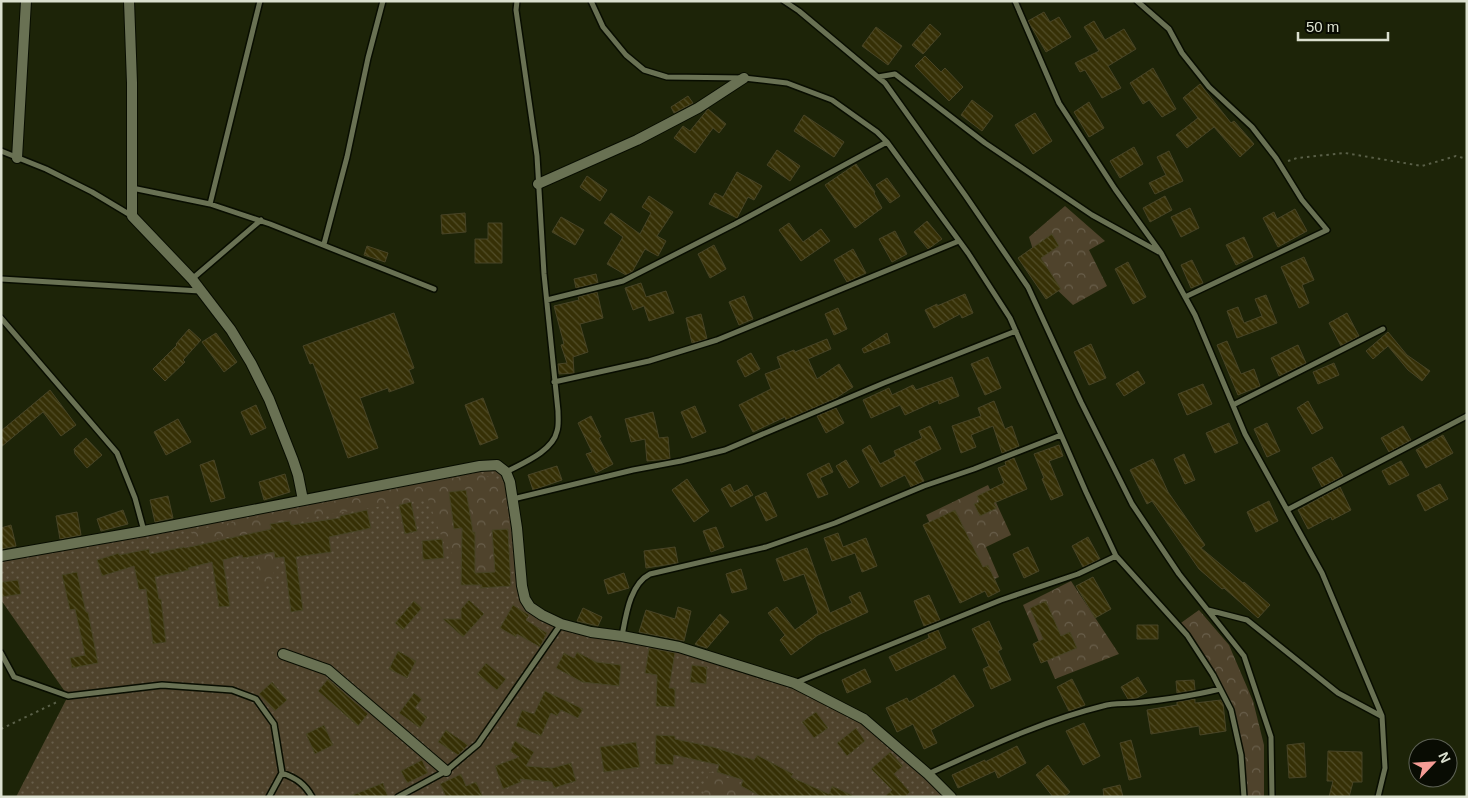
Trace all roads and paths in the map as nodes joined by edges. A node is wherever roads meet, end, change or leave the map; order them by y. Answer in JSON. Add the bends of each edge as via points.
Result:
{"nodes":[{"id":1,"x":26,"y":1,"type":"edge"},
{"id":2,"x":129,"y":1,"type":"edge"},
{"id":3,"x":260,"y":1,"type":"edge"},
{"id":4,"x":383,"y":1,"type":"edge"},
{"id":5,"x":517,"y":1,"type":"edge"},
{"id":6,"x":591,"y":1,"type":"edge"},
{"id":7,"x":784,"y":1,"type":"edge"},
{"id":8,"x":1014,"y":1,"type":"edge"},
{"id":9,"x":1137,"y":1,"type":"edge"},
{"id":10,"x":878,"y":77,"type":"junction"},
{"id":11,"x":744,"y":78,"type":"junction"},
{"id":12,"x":886,"y":142,"type":"junction"},
{"id":13,"x":1,"y":151,"type":"edge"},
{"id":14,"x":17,"y":158,"type":"junction"},
{"id":15,"x":1467,"y":159,"type":"edge"},
{"id":16,"x":1280,"y":165,"type":"junction"},
{"id":17,"x":538,"y":184,"type":"junction"},
{"id":18,"x":132,"y":188,"type":"junction"},
{"id":19,"x":210,"y":204,"type":"junction"},
{"id":20,"x":132,"y":216,"type":"junction"},
{"id":21,"x":261,"y":220,"type":"junction"},
{"id":22,"x":959,"y":241,"type":"junction"},
{"id":23,"x":324,"y":244,"type":"junction"},
{"id":24,"x":1161,"y":253,"type":"junction"},
{"id":25,"x":1,"y":279,"type":"edge"},
{"id":26,"x":192,"y":279,"type":"junction"},
{"id":27,"x":434,"y":290,"type":"dead end"},
{"id":28,"x":201,"y":292,"type":"junction"},
{"id":29,"x":1185,"y":297,"type":"junction"},
{"id":30,"x":547,"y":300,"type":"junction"},
{"id":31,"x":1,"y":318,"type":"edge"},
{"id":32,"x":1383,"y":330,"type":"dead end"},
{"id":33,"x":1016,"y":331,"type":"junction"},
{"id":34,"x":554,"y":382,"type":"junction"},
{"id":35,"x":1233,"y":405,"type":"junction"},
{"id":36,"x":1467,"y":416,"type":"edge"},
{"id":37,"x":1061,"y":435,"type":"junction"},
{"id":38,"x":506,"y":472,"type":"junction"},
{"id":39,"x":513,"y":499,"type":"junction"},
{"id":40,"x":303,"y":500,"type":"junction"},
{"id":41,"x":1287,"y":510,"type":"junction"},
{"id":42,"x":144,"y":531,"type":"junction"},
{"id":43,"x":1,"y":556,"type":"edge"},
{"id":44,"x":1116,"y":556,"type":"junction"},
{"id":45,"x":1208,"y":610,"type":"junction"},
{"id":46,"x":561,"y":624,"type":"junction"},
{"id":47,"x":622,"y":636,"type":"junction"},
{"id":48,"x":1,"y":653,"type":"edge"},
{"id":49,"x":283,"y":654,"type":"dead end"},
{"id":50,"x":794,"y":683,"type":"junction"},
{"id":51,"x":1220,"y":689,"type":"junction"},
{"id":52,"x":68,"y":696,"type":"junction"},
{"id":53,"x":1382,"y":716,"type":"junction"},
{"id":54,"x":1,"y":730,"type":"edge"},
{"id":55,"x":446,"y":770,"type":"junction"},
{"id":56,"x":282,"y":773,"type":"junction"},
{"id":57,"x":928,"y":774,"type":"junction"},
{"id":58,"x":269,"y":797,"type":"edge"},
{"id":59,"x":312,"y":797,"type":"edge"},
{"id":60,"x":398,"y":797,"type":"edge"},
{"id":61,"x":951,"y":797,"type":"edge"},
{"id":62,"x":1244,"y":797,"type":"edge"},
{"id":63,"x":1272,"y":797,"type":"edge"},
{"id":64,"x":1378,"y":797,"type":"edge"}],
"edges":[{"from":1,"to":14,"type":"street"},
{"from":2,"to":18,"type":"street"},
{"from":3,"to":19,"type":"lane"},
{"from":4,"to":23,"type":"lane"},
{"from":5,"to":17,"type":"lane"},
{"from":6,"to":11,"type":"lane","via":[[603,27],[626,55],[644,70],[667,77]]},
{"from":7,"to":10,"type":"lane"},
{"from":8,"to":24,"type":"lane","via":[[1060,103]]},
{"from":9,"to":16,"type":"lane","via":[[1169,29],[1187,60],[1252,127]]},
{"from":10,"to":24,"type":"lane","via":[[895,74],[985,143],[1092,215]]},
{"from":10,"to":45,"type":"lane","via":[[1028,287],[1132,504],[1179,574]]},
{"from":11,"to":12,"type":"lane","via":[[787,83],[832,100]]},
{"from":11,"to":17,"type":"street","via":[[672,122]]},
{"from":12,"to":22,"type":"lane"},
{"from":12,"to":30,"type":"lane","via":[[623,281]]},
{"from":13,"to":14,"type":"lane"},
{"from":14,"to":20,"type":"lane","via":[[92,192]]},
{"from":15,"to":16,"type":"path","via":[[1456,156],[1422,166],[1345,153],[1297,158]]},
{"from":16,"to":29,"type":"lane","via":[[1302,200],[1327,230]]},
{"from":17,"to":30,"type":"lane"},
{"from":18,"to":19,"type":"lane"},
{"from":18,"to":20,"type":"street"},
{"from":19,"to":21,"type":"lane"},
{"from":20,"to":26,"type":"street"},
{"from":21,"to":23,"type":"lane"},
{"from":21,"to":26,"type":"lane"},
{"from":22,"to":33,"type":"lane"},
{"from":22,"to":34,"type":"lane","via":[[717,340],[649,361]]},
{"from":23,"to":27,"type":"lane"},
{"from":24,"to":29,"type":"lane"},
{"from":25,"to":28,"type":"lane"},
{"from":26,"to":28,"type":"street"},
{"from":28,"to":40,"type":"street","via":[[231,330],[265,392],[295,468]]},
{"from":29,"to":35,"type":"lane"},
{"from":30,"to":34,"type":"lane"},
{"from":31,"to":42,"type":"lane","via":[[117,453]]},
{"from":32,"to":35,"type":"lane"},
{"from":33,"to":37,"type":"lane"},
{"from":33,"to":39,"type":"lane","via":[[726,450]]},
{"from":34,"to":38,"type":"lane","via":[[558,411],[558,430],[554,440],[547,448]]},
{"from":35,"to":41,"type":"lane","via":[[1245,434]]},
{"from":36,"to":41,"type":"lane"},
{"from":37,"to":44,"type":"lane"},
{"from":37,"to":47,"type":"lane","via":[[766,547],[650,574],[635,590]]},
{"from":38,"to":39,"type":"street"},
{"from":38,"to":40,"type":"street","via":[[498,465],[480,466]]},
{"from":39,"to":46,"type":"street","via":[[525,599],[530,607]]},
{"from":40,"to":42,"type":"street"},
{"from":41,"to":53,"type":"lane","via":[[1322,573]]},
{"from":42,"to":43,"type":"street"},
{"from":44,"to":50,"type":"lane","via":[[1078,574],[1001,600]]},
{"from":44,"to":51,"type":"lane","via":[[1187,635]]},
{"from":45,"to":53,"type":"lane","via":[[1247,620],[1338,693]]},
{"from":45,"to":63,"type":"lane","via":[[1244,656],[1271,737]]},
{"from":46,"to":47,"type":"street"},
{"from":46,"to":55,"type":"lane","via":[[478,744]]},
{"from":47,"to":50,"type":"street","via":[[679,648]]},
{"from":48,"to":52,"type":"lane","via":[[14,677]]},
{"from":49,"to":55,"type":"street","via":[[328,670]]},
{"from":50,"to":57,"type":"street","via":[[864,719]]},
{"from":51,"to":57,"type":"lane","via":[[1193,696],[1106,705],[1067,716]]},
{"from":51,"to":62,"type":"lane","via":[[1231,710],[1241,755]]},
{"from":52,"to":54,"type":"path"},
{"from":52,"to":56,"type":"lane","via":[[162,685],[232,690],[256,699],[274,724]]},
{"from":53,"to":64,"type":"lane","via":[[1385,768]]},
{"from":55,"to":60,"type":"lane"},
{"from":56,"to":58,"type":"lane"},
{"from":56,"to":59,"type":"lane","via":[[295,778]]},
{"from":57,"to":61,"type":"street"}]}
